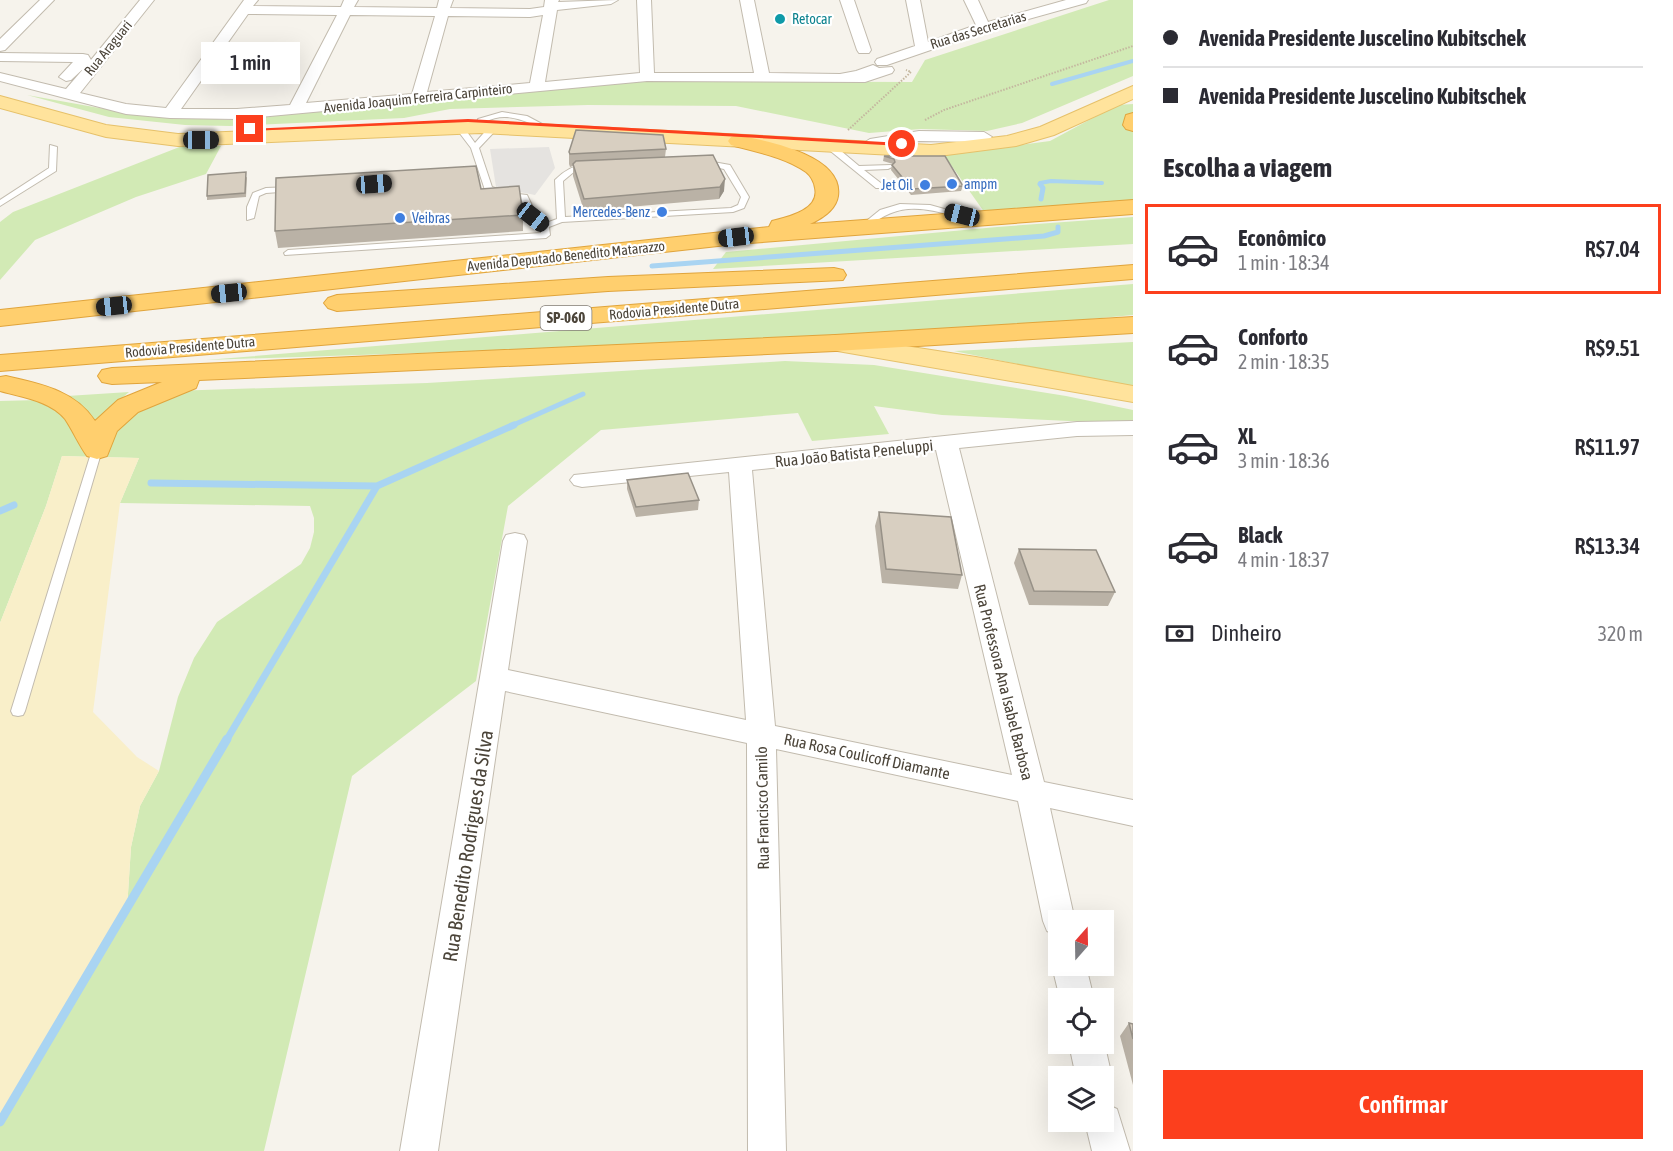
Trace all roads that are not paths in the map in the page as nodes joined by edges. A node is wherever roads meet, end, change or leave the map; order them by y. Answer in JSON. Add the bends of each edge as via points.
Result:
{"nodes":[{"id":1,"x":47,"y":0,"type":"edge"},
{"id":2,"x":147,"y":0,"type":"edge"},
{"id":3,"x":611,"y":0,"type":"edge"},
{"id":4,"x":644,"y":0,"type":"edge"},
{"id":5,"x":747,"y":0,"type":"edge"},
{"id":6,"x":847,"y":0,"type":"edge"},
{"id":7,"x":913,"y":0,"type":"edge"},
{"id":8,"x":971,"y":0,"type":"edge"},
{"id":9,"x":1082,"y":0,"type":"edge"},
{"id":10,"x":248,"y":5,"type":"edge"},
{"id":11,"x":550,"y":5,"type":"edge"},
{"id":12,"x":349,"y":6,"type":"edge"},
{"id":13,"x":444,"y":6,"type":"edge"},
{"id":14,"x":984,"y":27,"type":"junction"},
{"id":15,"x":0,"y":47,"type":"edge"},
{"id":16,"x":916,"y":49,"type":"junction"},
{"id":17,"x":0,"y":57,"type":"edge"},
{"id":18,"x":883,"y":66,"type":"junction"},
{"id":19,"x":0,"y":77,"type":"edge"},
{"id":20,"x":647,"y":77,"type":"junction"},
{"id":21,"x":762,"y":77,"type":"junction"},
{"id":22,"x":60,"y":82,"type":"dead end"},
{"id":23,"x":1133,"y":82,"type":"edge"},
{"id":24,"x":537,"y":86,"type":"junction"},
{"id":25,"x":1133,"y":92,"type":"edge"},
{"id":26,"x":0,"y":93,"type":"edge"},
{"id":27,"x":69,"y":96,"type":"junction"},
{"id":28,"x":418,"y":98,"type":"junction"},
{"id":29,"x":0,"y":102,"type":"edge"},
{"id":30,"x":295,"y":110,"type":"junction"},
{"id":31,"x":170,"y":113,"type":"junction"},
{"id":32,"x":1133,"y":119,"type":"edge"},
{"id":33,"x":485,"y":125,"type":"junction"},
{"id":34,"x":1133,"y":125,"type":"edge"},
{"id":35,"x":459,"y":127,"type":"junction"},
{"id":36,"x":984,"y":137,"type":"junction"},
{"id":37,"x":738,"y":141,"type":"junction"},
{"id":38,"x":870,"y":144,"type":"junction"},
{"id":39,"x":832,"y":145,"type":"junction"},
{"id":40,"x":53,"y":147,"type":"dead end"},
{"id":41,"x":475,"y":148,"type":"junction"},
{"id":42,"x":692,"y":163,"type":"edge"},
{"id":43,"x":597,"y":168,"type":"edge"},
{"id":44,"x":857,"y":168,"type":"junction"},
{"id":45,"x":888,"y":168,"type":"dead end"},
{"id":46,"x":472,"y":177,"type":"edge"},
{"id":47,"x":484,"y":177,"type":"junction"},
{"id":48,"x":879,"y":186,"type":"dead end"},
{"id":49,"x":299,"y":189,"type":"edge"},
{"id":50,"x":895,"y":198,"type":"dead end"},
{"id":51,"x":0,"y":204,"type":"edge"},
{"id":52,"x":903,"y":207,"type":"junction"},
{"id":53,"x":1133,"y":207,"type":"edge"},
{"id":54,"x":250,"y":218,"type":"dead end"},
{"id":55,"x":976,"y":219,"type":"junction"},
{"id":56,"x":551,"y":227,"type":"junction"},
{"id":57,"x":863,"y":227,"type":"junction"},
{"id":58,"x":736,"y":237,"type":"junction"},
{"id":59,"x":614,"y":251,"type":"junction"},
{"id":60,"x":288,"y":253,"type":"edge"},
{"id":61,"x":1133,"y":254,"type":"edge"},
{"id":62,"x":502,"y":264,"type":"junction"},
{"id":63,"x":922,"y":271,"type":"junction"},
{"id":64,"x":1133,"y":272,"type":"edge"},
{"id":65,"x":0,"y":318,"type":"edge"},
{"id":66,"x":1133,"y":325,"type":"edge"},
{"id":67,"x":0,"y":327,"type":"edge"},
{"id":68,"x":0,"y":344,"type":"edge"},
{"id":69,"x":835,"y":344,"type":"junction"},
{"id":70,"x":224,"y":370,"type":"junction"},
{"id":71,"x":2,"y":377,"type":"edge"},
{"id":72,"x":1133,"y":394,"type":"edge"},
{"id":73,"x":1129,"y":428,"type":"edge"},
{"id":74,"x":946,"y":443,"type":"junction"},
{"id":75,"x":94,"y":457,"type":"junction"},
{"id":76,"x":740,"y":465,"type":"junction"},
{"id":77,"x":582,"y":480,"type":"dead end"},
{"id":78,"x":515,"y":541,"type":"dead end"},
{"id":79,"x":495,"y":678,"type":"junction"},
{"id":80,"x":18,"y":711,"type":"dead end"},
{"id":81,"x":760,"y":734,"type":"junction"},
{"id":82,"x":1031,"y":791,"type":"junction"},
{"id":83,"x":1133,"y":813,"type":"edge"},
{"id":84,"x":1057,"y":910,"type":"edge"},
{"id":85,"x":1106,"y":1132,"type":"edge"},
{"id":86,"x":419,"y":1151,"type":"edge"},
{"id":87,"x":766,"y":1151,"type":"edge"},
{"id":88,"x":1110,"y":1151,"type":"edge"}],
"edges":[{"from":1,"to":15,"type":"street"},
{"from":2,"to":27,"type":"street","name":"Rua Araguari"},
{"from":3,"to":11,"type":"street"},
{"from":4,"to":20,"type":"street"},
{"from":5,"to":21,"type":"street"},
{"from":6,"to":18,"type":"street","via":[[864,50]]},
{"from":7,"to":16,"type":"street"},
{"from":8,"to":14,"type":"street"},
{"from":9,"to":14,"type":"street","name":"Rua das Secretarias"},
{"from":10,"to":12,"type":"street"},
{"from":10,"to":31,"type":"street"},
{"from":11,"to":13,"type":"street","via":[[530,13]]},
{"from":11,"to":24,"type":"street"},
{"from":12,"to":13,"type":"street"},
{"from":12,"to":30,"type":"street"},
{"from":13,"to":28,"type":"street"},
{"from":14,"to":16,"type":"street","name":"Rua das Secretarias"},
{"from":16,"to":18,"type":"street","name":"Rua das Secretarias"},
{"from":17,"to":22,"type":"street","via":[[82,58]]},
{"from":18,"to":21,"type":"street","name":"Avenida Joaquim Ferreira Carpinteiro","via":[[840,78]]},
{"from":19,"to":27,"type":"street","name":"Avenida Joaquim Ferreira Carpinteiro"},
{"from":20,"to":21,"type":"street","name":"Avenida Joaquim Ferreira Carpinteiro"},
{"from":20,"to":24,"type":"street","name":"Avenida Joaquim Ferreira Carpinteiro"},
{"from":23,"to":36,"type":"main road"},
{"from":24,"to":28,"type":"street","name":"Avenida Joaquim Ferreira Carpinteiro"},
{"from":25,"to":39,"type":"main road","via":[[1047,131],[933,156]]},
{"from":26,"to":33,"type":"main road","via":[[103,119],[182,129],[415,121]]},
{"from":27,"to":31,"type":"street","name":"Avenida Joaquim Ferreira Carpinteiro","via":[[126,109]]},
{"from":28,"to":30,"type":"street","name":"Avenida Joaquim Ferreira Carpinteiro"},
{"from":29,"to":35,"type":"main road","via":[[85,126],[179,140]]},
{"from":30,"to":31,"type":"street","name":"Avenida Joaquim Ferreira Carpinteiro"},
{"from":32,"to":34,"type":"highway"},
{"from":33,"to":35,"type":"main road"},
{"from":33,"to":37,"type":"main road"},
{"from":33,"to":39,"type":"main road","via":[[538,124]]},
{"from":33,"to":41,"type":"lane"},
{"from":35,"to":41,"type":"lane"},
{"from":36,"to":38,"type":"main road","via":[[924,145]]},
{"from":36,"to":38,"type":"street","via":[[936,135]]},
{"from":37,"to":39,"type":"main road"},
{"from":37,"to":58,"type":"highway","via":[[772,149],[814,168],[828,191],[825,203],[813,213],[791,224]]},
{"from":38,"to":39,"type":"main road"},
{"from":39,"to":44,"type":"lane"},
{"from":40,"to":51,"type":"lane","via":[[53,169]]},
{"from":41,"to":47,"type":"lane"},
{"from":42,"to":56,"type":"lane","via":[[727,167],[745,197],[744,202],[733,210]]},
{"from":43,"to":56,"type":"lane","via":[[573,169],[559,180]]},
{"from":44,"to":45,"type":"lane"},
{"from":44,"to":48,"type":"lane"},
{"from":46,"to":47,"type":"lane"},
{"from":47,"to":56,"type":"lane","via":[[489,188],[524,197],[533,217]]},
{"from":49,"to":54,"type":"lane","via":[[254,195]]},
{"from":50,"to":52,"type":"lane"},
{"from":52,"to":55,"type":"lane","via":[[930,208]]},
{"from":52,"to":57,"type":"lane","via":[[890,209]]},
{"from":53,"to":55,"type":"highway","name":"Avenida Deputado Benedito Matarazzo"},
{"from":55,"to":57,"type":"highway","name":"Avenida Deputado Benedito Matarazzo"},
{"from":56,"to":59,"type":"highway"},
{"from":56,"to":60,"type":"lane"},
{"from":56,"to":62,"type":"highway"},
{"from":57,"to":58,"type":"highway","name":"Avenida Deputado Benedito Matarazzo"},
{"from":58,"to":59,"type":"highway","name":"Avenida Deputado Benedito Matarazzo"},
{"from":59,"to":62,"type":"highway","name":"Avenida Deputado Benedito Matarazzo"},
{"from":61,"to":63,"type":"highway","name":"Rodovia Presidente Dutra","number":"SP-060"},
{"from":62,"to":65,"type":"highway","name":"Avenida Deputado Benedito Matarazzo"},
{"from":63,"to":67,"type":"highway","via":[[608,284]]},
{"from":63,"to":68,"type":"highway","name":"Rodovia Presidente Dutra","number":"SP-060"},
{"from":64,"to":71,"type":"highway","name":"Rodovia Presidente Dutra","number":"SP-060"},
{"from":66,"to":69,"type":"highway"},
{"from":69,"to":70,"type":"highway"},
{"from":69,"to":72,"type":"main road"},
{"from":70,"to":71,"type":"highway"},
{"from":70,"to":75,"type":"highway","via":[[128,406],[104,428]]},
{"from":71,"to":75,"type":"highway","via":[[66,405],[78,416]]},
{"from":73,"to":74,"type":"street","name":"Rua João Batista Peneluppi","via":[[1077,429]]},
{"from":74,"to":76,"type":"street","name":"Rua João Batista Peneluppi"},
{"from":74,"to":82,"type":"street","name":"Rua Professora Ana Isabel Barbosa"},
{"from":75,"to":80,"type":"lane"},
{"from":76,"to":77,"type":"street","name":"Rua João Batista Peneluppi"},
{"from":76,"to":81,"type":"street","name":"Rua Francisco Camilo"},
{"from":78,"to":79,"type":"street","name":"Rua Benedito Rodrigues da Silva"},
{"from":79,"to":81,"type":"street","name":"Rua Rosa Coulicoff Diamante"},
{"from":79,"to":86,"type":"street","name":"Rua Benedito Rodrigues da Silva"},
{"from":81,"to":82,"type":"street","name":"Rua Rosa Coulicoff Diamante"},
{"from":81,"to":87,"type":"street","name":"Rua Francisco Camilo"},
{"from":82,"to":83,"type":"street","name":"Rua Rosa Coulicoff Diamante"},
{"from":82,"to":84,"type":"street","name":"Rua Professora Ana Isabel Barbosa"},
{"from":85,"to":88,"type":"street"}]}
